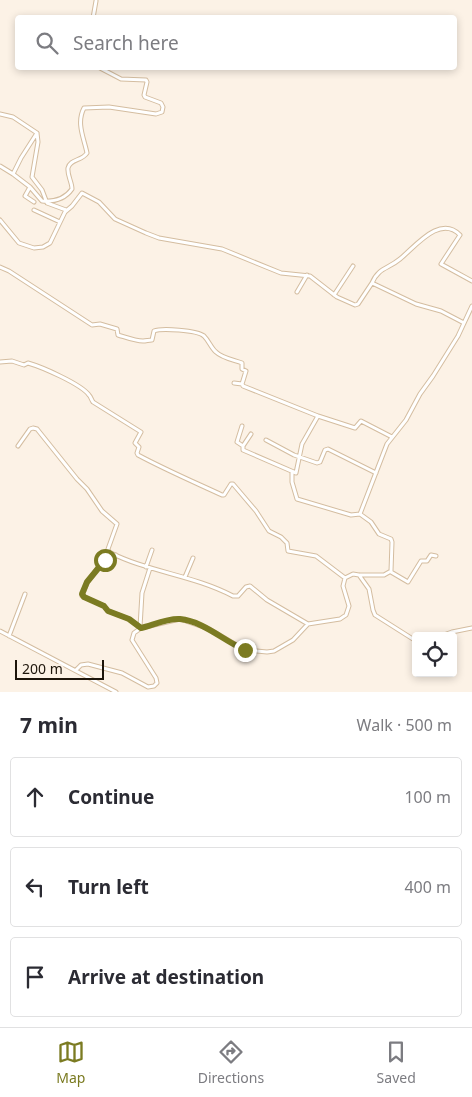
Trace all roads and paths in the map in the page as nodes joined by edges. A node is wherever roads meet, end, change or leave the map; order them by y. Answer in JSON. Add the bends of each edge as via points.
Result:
{"nodes":[{"id":1,"x":96,"y":0,"type":"edge"},
{"id":2,"x":94,"y":15,"type":"edge"},
{"id":3,"x":104,"y":70,"type":"edge"},
{"id":4,"x":0,"y":114,"type":"edge"},
{"id":5,"x":37,"y":133,"type":"junction"},
{"id":6,"x":0,"y":166,"type":"edge"},
{"id":7,"x":13,"y":174,"type":"junction"},
{"id":8,"x":30,"y":187,"type":"junction"},
{"id":9,"x":46,"y":201,"type":"junction"},
{"id":10,"x":34,"y":202,"type":"dead end"},
{"id":11,"x":34,"y":210,"type":"dead end"},
{"id":12,"x":66,"y":210,"type":"junction"},
{"id":13,"x":0,"y":220,"type":"edge"},
{"id":14,"x":60,"y":222,"type":"junction"},
{"id":15,"x":353,"y":266,"type":"dead end"},
{"id":16,"x":0,"y":267,"type":"edge"},
{"id":17,"x":307,"y":275,"type":"junction"},
{"id":18,"x":472,"y":281,"type":"edge"},
{"id":19,"x":372,"y":283,"type":"junction"},
{"id":20,"x":297,"y":292,"type":"dead end"},
{"id":21,"x":334,"y":295,"type":"junction"},
{"id":22,"x":472,"y":306,"type":"edge"},
{"id":23,"x":464,"y":323,"type":"junction"},
{"id":24,"x":0,"y":362,"type":"edge"},
{"id":25,"x":234,"y":383,"type":"dead end"},
{"id":26,"x":242,"y":384,"type":"junction"},
{"id":27,"x":318,"y":416,"type":"junction"},
{"id":28,"x":242,"y":426,"type":"dead end"},
{"id":29,"x":251,"y":434,"type":"dead end"},
{"id":30,"x":392,"y":437,"type":"junction"},
{"id":31,"x":266,"y":440,"type":"dead end"},
{"id":32,"x":18,"y":446,"type":"dead end"},
{"id":33,"x":243,"y":446,"type":"junction"},
{"id":34,"x":300,"y":457,"type":"junction"},
{"id":35,"x":292,"y":472,"type":"junction"},
{"id":36,"x":376,"y":473,"type":"junction"},
{"id":37,"x":360,"y":514,"type":"junction"},
{"id":38,"x":152,"y":550,"type":"dead end"},
{"id":39,"x":116,"y":555,"type":"junction"},
{"id":40,"x":436,"y":556,"type":"dead end"},
{"id":41,"x":193,"y":558,"type":"dead end"},
{"id":42,"x":148,"y":567,"type":"junction"},
{"id":43,"x":391,"y":572,"type":"junction"},
{"id":44,"x":359,"y":575,"type":"junction"},
{"id":45,"x":185,"y":577,"type":"junction"},
{"id":46,"x":345,"y":578,"type":"junction"},
{"id":47,"x":25,"y":594,"type":"dead end"},
{"id":48,"x":308,"y":624,"type":"junction"},
{"id":49,"x":140,"y":627,"type":"junction"},
{"id":50,"x":472,"y":628,"type":"edge"},
{"id":51,"x":0,"y":631,"type":"edge"},
{"id":52,"x":452,"y":632,"type":"edge"},
{"id":53,"x":8,"y":636,"type":"junction"},
{"id":54,"x":412,"y":638,"type":"edge"},
{"id":55,"x":76,"y":670,"type":"junction"},
{"id":56,"x":116,"y":692,"type":"edge"}],
"edges":[{"from":1,"to":2,"type":"street"},
{"from":3,"to":9,"type":"street","via":[[121,79],[146,80],[144,95],[161,103],[162,112],[152,114],[109,106],[84,108],[81,129],[87,153],[68,168],[72,189],[62,199]]},
{"from":4,"to":5,"type":"street","via":[[13,117]]},
{"from":5,"to":7,"type":"street"},
{"from":5,"to":9,"type":"street","via":[[32,177]]},
{"from":6,"to":7,"type":"street"},
{"from":7,"to":8,"type":"street"},
{"from":8,"to":9,"type":"street","via":[[42,201]]},
{"from":8,"to":10,"type":"street","via":[[25,197]]},
{"from":9,"to":12,"type":"street"},
{"from":11,"to":14,"type":"street"},
{"from":12,"to":14,"type":"street"},
{"from":12,"to":17,"type":"street","via":[[84,193],[99,202],[115,219],[153,236],[222,249],[282,273]]},
{"from":13,"to":14,"type":"street","via":[[19,243],[34,248],[50,243]]},
{"from":15,"to":21,"type":"street"},
{"from":16,"to":26,"type":"street","via":[[80,319],[93,326],[100,324],[117,328],[118,335],[127,338],[152,340],[157,329],[201,334],[217,353],[242,363],[242,369],[246,371]]},
{"from":17,"to":20,"type":"street"},
{"from":17,"to":21,"type":"street"},
{"from":18,"to":19,"type":"street","via":[[441,264],[460,235],[445,228],[422,237],[414,248],[378,271]]},
{"from":19,"to":21,"type":"street","via":[[357,305]]},
{"from":19,"to":23,"type":"street"},
{"from":22,"to":23,"type":"street"},
{"from":23,"to":30,"type":"street","via":[[406,420]]},
{"from":24,"to":46,"type":"street","via":[[36,365],[89,394],[93,402],[141,432],[135,444],[139,447],[138,455],[168,471],[222,495],[234,484],[268,531],[287,543],[288,551],[316,556]]},
{"from":25,"to":26,"type":"street"},
{"from":26,"to":27,"type":"street"},
{"from":27,"to":30,"type":"street","via":[[354,428],[361,422]]},
{"from":27,"to":34,"type":"street","via":[[303,443]]},
{"from":28,"to":33,"type":"street","via":[[237,442]]},
{"from":29,"to":33,"type":"street"},
{"from":30,"to":36,"type":"street"},
{"from":31,"to":34,"type":"street"},
{"from":32,"to":39,"type":"street","via":[[30,429],[37,429],[102,511],[118,524],[108,550]]},
{"from":33,"to":35,"type":"street","via":[[244,451]]},
{"from":34,"to":35,"type":"street","via":[[297,472]]},
{"from":34,"to":36,"type":"street","via":[[319,463],[328,450]]},
{"from":35,"to":37,"type":"street","via":[[297,499],[351,515]]},
{"from":36,"to":37,"type":"street"},
{"from":37,"to":43,"type":"street","via":[[379,534],[392,542]]},
{"from":38,"to":42,"type":"street"},
{"from":39,"to":42,"type":"street"},
{"from":39,"to":49,"type":"street","via":[[112,561],[102,562],[87,582],[82,596]]},
{"from":40,"to":43,"type":"street","via":[[431,555],[427,561],[421,560],[408,582]]},
{"from":41,"to":45,"type":"street"},
{"from":42,"to":45,"type":"street"},
{"from":42,"to":49,"type":"street","via":[[142,593]]},
{"from":43,"to":44,"type":"street"},
{"from":44,"to":46,"type":"street"},
{"from":44,"to":54,"type":"street","via":[[369,589],[375,615]]},
{"from":45,"to":48,"type":"street","via":[[236,596],[250,586],[266,600]]},
{"from":46,"to":48,"type":"street","via":[[342,586],[349,606],[346,615]]},
{"from":47,"to":53,"type":"street"},
{"from":48,"to":49,"type":"street","via":[[286,646],[267,652],[245,650],[209,630],[180,619]]},
{"from":49,"to":55,"type":"street","via":[[132,640],[156,678],[154,686],[148,687],[122,673],[88,664]]},
{"from":50,"to":52,"type":"street"},
{"from":51,"to":53,"type":"street"},
{"from":53,"to":55,"type":"street"},
{"from":55,"to":56,"type":"street"}]}
